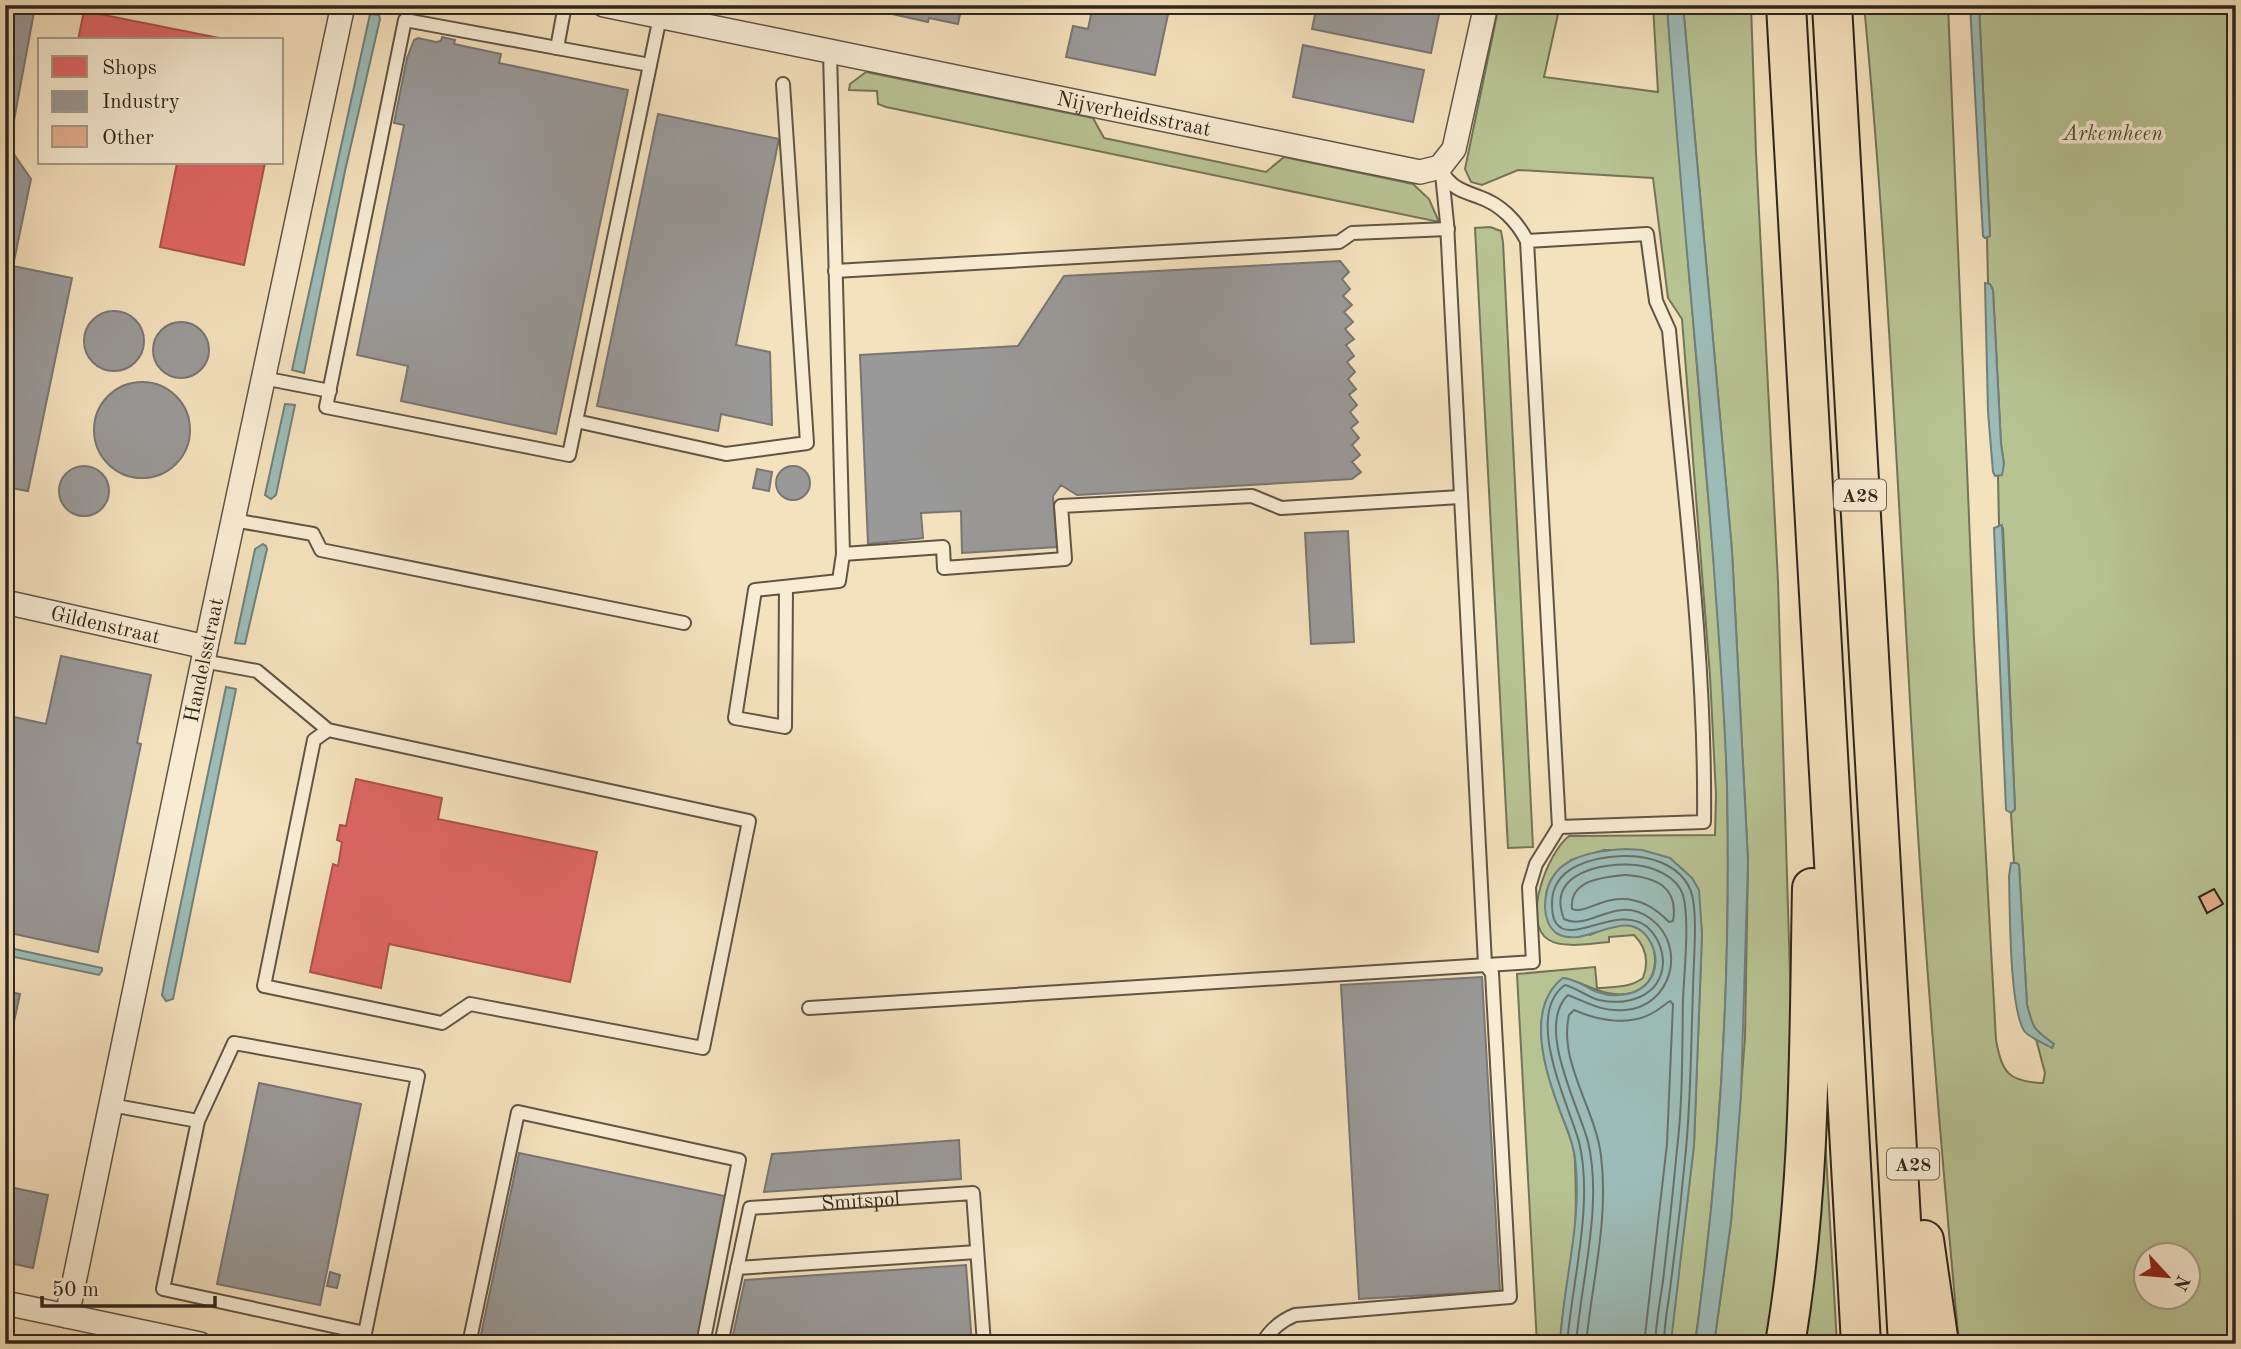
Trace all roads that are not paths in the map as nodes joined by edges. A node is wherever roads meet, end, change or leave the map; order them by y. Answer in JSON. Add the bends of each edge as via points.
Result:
{"nodes":[{"id":1,"x":343,"y":5,"type":"edge"},
{"id":2,"x":565,"y":5,"type":"edge"},
{"id":3,"x":604,"y":5,"type":"edge"},
{"id":4,"x":1486,"y":5,"type":"edge"},
{"id":5,"x":1786,"y":5,"type":"edge"},
{"id":6,"x":1832,"y":5,"type":"edge"},
{"id":7,"x":662,"y":11,"type":"edge"},
{"id":8,"x":557,"y":48,"type":"junction"},
{"id":9,"x":830,"y":52,"type":"junction"},
{"id":10,"x":650,"y":65,"type":"junction"},
{"id":11,"x":783,"y":84,"type":"dead end"},
{"id":12,"x":1440,"y":167,"type":"junction"},
{"id":13,"x":1448,"y":229,"type":"junction"},
{"id":14,"x":1527,"y":241,"type":"junction"},
{"id":15,"x":835,"y":271,"type":"junction"},
{"id":16,"x":272,"y":380,"type":"junction"},
{"id":17,"x":330,"y":391,"type":"junction"},
{"id":18,"x":576,"y":421,"type":"junction"},
{"id":19,"x":1460,"y":497,"type":"junction"},
{"id":20,"x":233,"y":520,"type":"junction"},
{"id":21,"x":843,"y":554,"type":"junction"},
{"id":22,"x":786,"y":587,"type":"junction"},
{"id":23,"x":1818,"y":588,"type":"junction"},
{"id":24,"x":5,"y":602,"type":"edge"},
{"id":25,"x":684,"y":624,"type":"dead end"},
{"id":26,"x":210,"y":657,"type":"junction"},
{"id":27,"x":328,"y":730,"type":"junction"},
{"id":28,"x":1559,"y":827,"type":"junction"},
{"id":29,"x":1485,"y":964,"type":"junction"},
{"id":30,"x":1888,"y":985,"type":"junction"},
{"id":31,"x":809,"y":1008,"type":"dead end"},
{"id":32,"x":111,"y":1105,"type":"junction"},
{"id":33,"x":198,"y":1121,"type":"junction"},
{"id":34,"x":977,"y":1252,"type":"junction"},
{"id":35,"x":737,"y":1268,"type":"junction"},
{"id":36,"x":5,"y":1303,"type":"edge"},
{"id":37,"x":67,"y":1316,"type":"junction"},
{"id":38,"x":200,"y":1344,"type":"edge"},
{"id":39,"x":470,"y":1344,"type":"edge"},
{"id":40,"x":703,"y":1344,"type":"edge"},
{"id":41,"x":721,"y":1344,"type":"edge"},
{"id":42,"x":984,"y":1344,"type":"edge"},
{"id":43,"x":1262,"y":1344,"type":"edge"},
{"id":44,"x":1786,"y":1344,"type":"edge"},
{"id":45,"x":1861,"y":1344,"type":"edge"},
{"id":46,"x":1908,"y":1344,"type":"edge"},
{"id":47,"x":1940,"y":1344,"type":"edge"}],
"edges":[{"from":1,"to":16,"type":"street","name":"Handelsstraat"},
{"from":2,"to":8,"type":"lane"},
{"from":3,"to":7,"type":"street","name":"Nijverheidsstraat"},
{"from":4,"to":12,"type":"street","via":[[1458,139]]},
{"from":5,"to":23,"type":"highway","number":"A28"},
{"from":6,"to":30,"type":"highway","number":"A28"},
{"from":7,"to":9,"type":"street","name":"Nijverheidsstraat"},
{"from":7,"to":10,"type":"lane"},
{"from":8,"to":10,"type":"lane"},
{"from":8,"to":17,"type":"lane","via":[[405,20]]},
{"from":9,"to":12,"type":"street","name":"Nijverheidsstraat","via":[[1412,172]]},
{"from":9,"to":15,"type":"lane"},
{"from":10,"to":18,"type":"lane"},
{"from":11,"to":18,"type":"lane","via":[[807,443],[726,454]]},
{"from":12,"to":13,"type":"lane"},
{"from":12,"to":14,"type":"lane","via":[[1449,182],[1507,214]]},
{"from":13,"to":15,"type":"lane","via":[[1352,233],[1339,242]]},
{"from":13,"to":19,"type":"lane"},
{"from":14,"to":28,"type":"lane"},
{"from":14,"to":28,"type":"lane","via":[[1647,234],[1656,301],[1669,330],[1705,749],[1704,822]]},
{"from":15,"to":21,"type":"lane"},
{"from":16,"to":17,"type":"lane"},
{"from":16,"to":20,"type":"street","name":"Handelsstraat"},
{"from":17,"to":18,"type":"lane","via":[[326,407],[569,455]]},
{"from":19,"to":21,"type":"lane","via":[[1282,508],[1252,496],[1061,506],[1065,559],[944,568],[943,547]]},
{"from":19,"to":29,"type":"lane"},
{"from":20,"to":25,"type":"lane","via":[[313,534],[321,550]]},
{"from":20,"to":26,"type":"street","name":"Handelsstraat"},
{"from":21,"to":22,"type":"lane","via":[[839,581]]},
{"from":22,"to":22,"type":"lane","via":[[755,590],[735,718],[785,727]]},
{"from":23,"to":44,"type":"highway","number":"A28","via":[[1809,1113]]},
{"from":23,"to":45,"type":"highway","number":"A28"},
{"from":24,"to":26,"type":"street","name":"Gildenstraat"},
{"from":26,"to":27,"type":"lane","via":[[257,671]]},
{"from":26,"to":32,"type":"street","name":"Handelsstraat"},
{"from":27,"to":27,"type":"lane","via":[[749,821],[703,1048],[470,1004],[442,1023],[264,986],[314,740]]},
{"from":28,"to":29,"type":"lane","via":[[1536,864],[1529,887],[1533,962]]},
{"from":29,"to":31,"type":"lane"},
{"from":29,"to":43,"type":"lane","via":[[1492,973],[1510,1297],[1295,1315],[1268,1333]]},
{"from":30,"to":46,"type":"highway","number":"A28"},
{"from":30,"to":47,"type":"highway","number":"A28"},
{"from":32,"to":33,"type":"lane"},
{"from":32,"to":37,"type":"street","name":"Handelsstraat"},
{"from":33,"to":33,"type":"lane","via":[[234,1043],[418,1076],[365,1333],[163,1289]]},
{"from":34,"to":35,"type":"lane"},
{"from":34,"to":35,"type":"lane","name":"Smitspol","via":[[973,1192],[750,1208]]},
{"from":34,"to":42,"type":"lane","name":"Smitspol"},
{"from":35,"to":41,"type":"lane","name":"Smitspol"},
{"from":36,"to":37,"type":"street"},
{"from":37,"to":38,"type":"street"},
{"from":39,"to":40,"type":"lane","via":[[518,1112],[739,1160]]}]}
